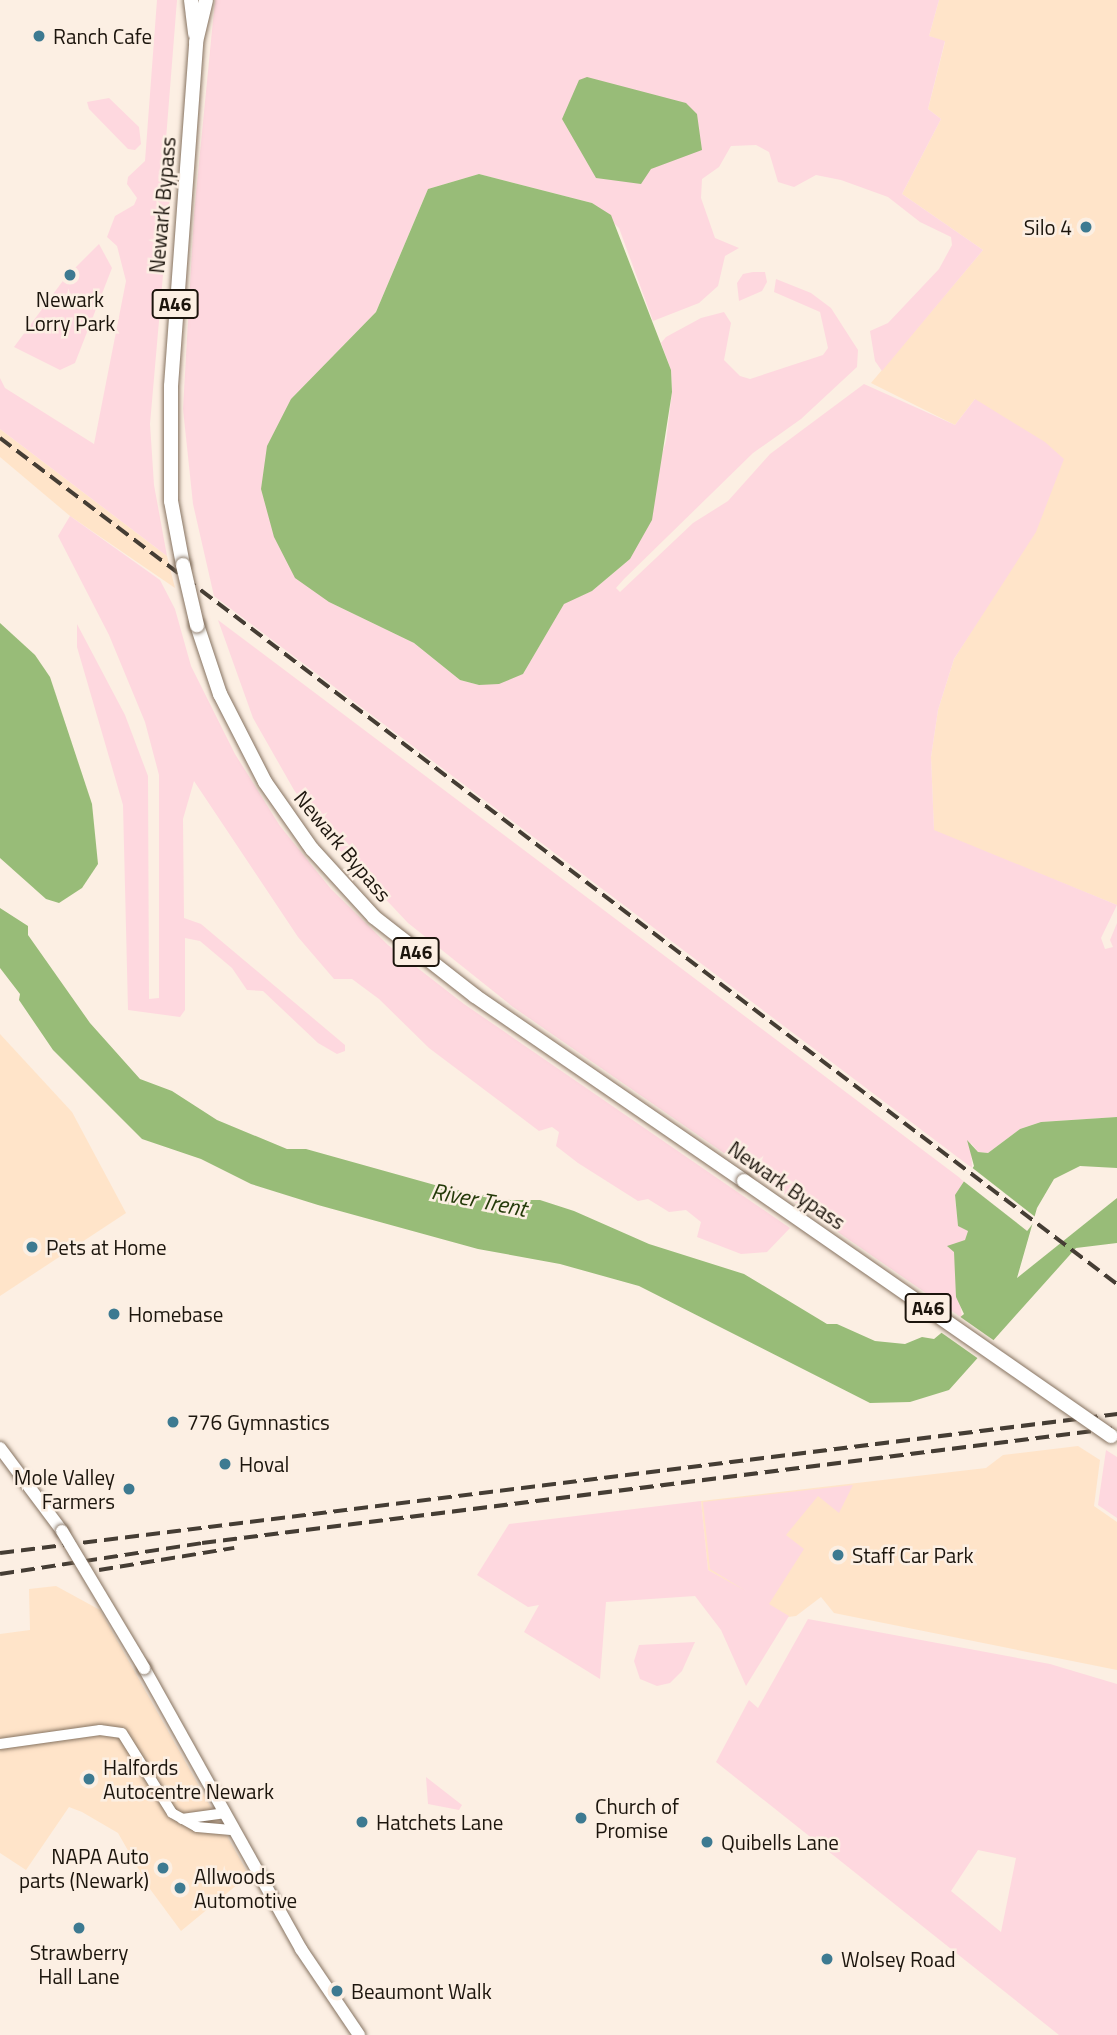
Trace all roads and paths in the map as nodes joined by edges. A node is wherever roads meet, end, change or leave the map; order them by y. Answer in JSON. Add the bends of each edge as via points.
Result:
{"nodes":[{"id":1,"x":191,"y":0,"type":"edge"},
{"id":2,"x":206,"y":0,"type":"edge"},
{"id":3,"x":196,"y":42,"type":"junction"},
{"id":4,"x":1114,"y":1438,"type":"edge"},
{"id":5,"x":0,"y":1448,"type":"edge"},
{"id":6,"x":0,"y":1744,"type":"edge"},
{"id":7,"x":226,"y":1813,"type":"junction"},
{"id":8,"x":182,"y":1819,"type":"junction"},
{"id":9,"x":234,"y":1830,"type":"junction"},
{"id":10,"x":359,"y":2035,"type":"edge"}],
"edges":[{"from":1,"to":3,"type":"highway","name":"Newark Bypass","number":"A46"},
{"from":2,"to":3,"type":"highway","name":"Newark Bypass","number":"A46"},
{"from":3,"to":4,"type":"highway","name":"Newark Bypass","number":"A46","bridge":true,"via":[[171,386],[171,501],[197,625],[220,694],[265,782],[312,849],[374,917],[475,996]]},
{"from":5,"to":7,"type":"main road","bridge":true,"via":[[62,1531]]},
{"from":6,"to":8,"type":"street","via":[[100,1730],[122,1733],[167,1808]]},
{"from":7,"to":8,"type":"street"},
{"from":7,"to":9,"type":"main road"},
{"from":8,"to":9,"type":"street","via":[[197,1827]]},
{"from":9,"to":10,"type":"main road","via":[[301,1949]]}]}
